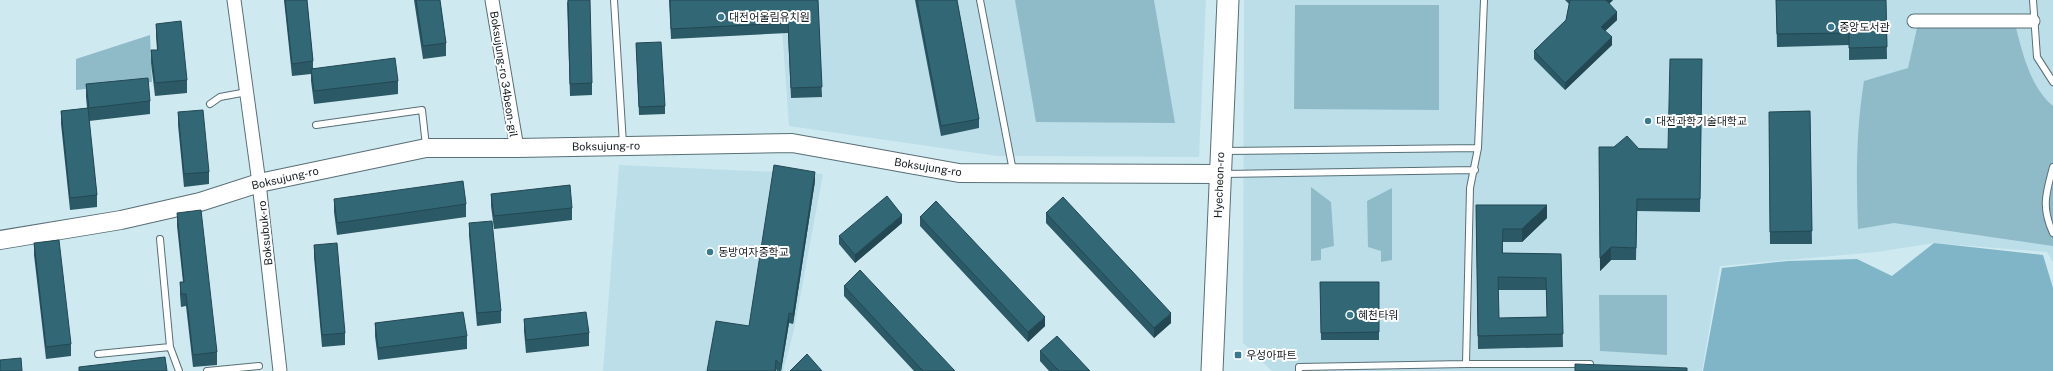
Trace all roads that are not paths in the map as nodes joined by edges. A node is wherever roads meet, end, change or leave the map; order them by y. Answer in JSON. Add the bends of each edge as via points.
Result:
{"nodes":[{"id":1,"x":234,"y":0,"type":"edge"},
{"id":2,"x":492,"y":0,"type":"edge"},
{"id":3,"x":614,"y":0,"type":"edge"},
{"id":4,"x":980,"y":0,"type":"edge"},
{"id":5,"x":1228,"y":0,"type":"edge"},
{"id":6,"x":1484,"y":0,"type":"edge"},
{"id":7,"x":2033,"y":0,"type":"edge"},
{"id":8,"x":1914,"y":21,"type":"dead end"},
{"id":9,"x":2033,"y":21,"type":"junction"},
{"id":10,"x":2053,"y":82,"type":"edge"},
{"id":11,"x":246,"y":92,"type":"junction"},
{"id":12,"x":210,"y":104,"type":"dead end"},
{"id":13,"x":316,"y":125,"type":"dead end"},
{"id":14,"x":624,"y":145,"type":"junction"},
{"id":15,"x":426,"y":148,"type":"junction"},
{"id":16,"x":517,"y":148,"type":"junction"},
{"id":17,"x":1478,"y":148,"type":"junction"},
{"id":18,"x":1220,"y":151,"type":"junction"},
{"id":19,"x":2053,"y":166,"type":"edge"},
{"id":20,"x":1475,"y":170,"type":"junction"},
{"id":21,"x":1013,"y":173,"type":"junction"},
{"id":22,"x":1220,"y":174,"type":"junction"},
{"id":23,"x":259,"y":183,"type":"junction"},
{"id":24,"x":2053,"y":233,"type":"edge"},
{"id":25,"x":160,"y":239,"type":"dead end"},
{"id":26,"x":0,"y":240,"type":"edge"},
{"id":27,"x":170,"y":347,"type":"junction"},
{"id":28,"x":98,"y":354,"type":"dead end"},
{"id":29,"x":1466,"y":364,"type":"junction"},
{"id":30,"x":1590,"y":364,"type":"edge"},
{"id":31,"x":259,"y":366,"type":"dead end"},
{"id":32,"x":180,"y":371,"type":"edge"},
{"id":33,"x":208,"y":371,"type":"edge"},
{"id":34,"x":280,"y":371,"type":"edge"},
{"id":35,"x":1212,"y":371,"type":"edge"},
{"id":36,"x":1299,"y":371,"type":"edge"}],
"edges":[{"from":1,"to":11,"type":"street","name":"Boksubuk-ro"},
{"from":2,"to":16,"type":"street","name":"Boksujung-ro 34beon-gil"},
{"from":3,"to":14,"type":"lane"},
{"from":4,"to":21,"type":"lane"},
{"from":5,"to":18,"type":"main road","name":"Hyecheon-ro"},
{"from":6,"to":17,"type":"lane"},
{"from":7,"to":9,"type":"lane"},
{"from":8,"to":9,"type":"street"},
{"from":9,"to":10,"type":"lane","via":[[2037,57]]},
{"from":11,"to":12,"type":"lane","via":[[220,97]]},
{"from":11,"to":23,"type":"street","name":"Boksubuk-ro"},
{"from":13,"to":15,"type":"lane","via":[[422,110]]},
{"from":14,"to":16,"type":"street","name":"Boksujung-ro"},
{"from":14,"to":21,"type":"street","name":"Boksujung-ro","via":[[792,143],[959,173]]},
{"from":15,"to":16,"type":"street","name":"Boksujung-ro"},
{"from":15,"to":23,"type":"street","name":"Boksujung-ro"},
{"from":17,"to":18,"type":"lane"},
{"from":17,"to":20,"type":"lane"},
{"from":18,"to":22,"type":"main road","name":"Hyecheon-ro"},
{"from":19,"to":24,"type":"lane","via":[[2046,194],[2046,217]]},
{"from":20,"to":22,"type":"lane"},
{"from":20,"to":29,"type":"lane","via":[[1470,188]]},
{"from":21,"to":22,"type":"street","name":"Boksujung-ro"},
{"from":22,"to":35,"type":"main road","name":"Hyecheon-ro"},
{"from":23,"to":26,"type":"street","name":"Boksujung-ro","via":[[200,202],[120,220]]},
{"from":23,"to":34,"type":"street","name":"Boksubuk-ro"},
{"from":25,"to":27,"type":"lane"},
{"from":27,"to":28,"type":"lane"},
{"from":27,"to":32,"type":"lane"},
{"from":29,"to":30,"type":"lane"},
{"from":29,"to":36,"type":"lane","via":[[1299,367]]},
{"from":31,"to":33,"type":"lane"}]}
